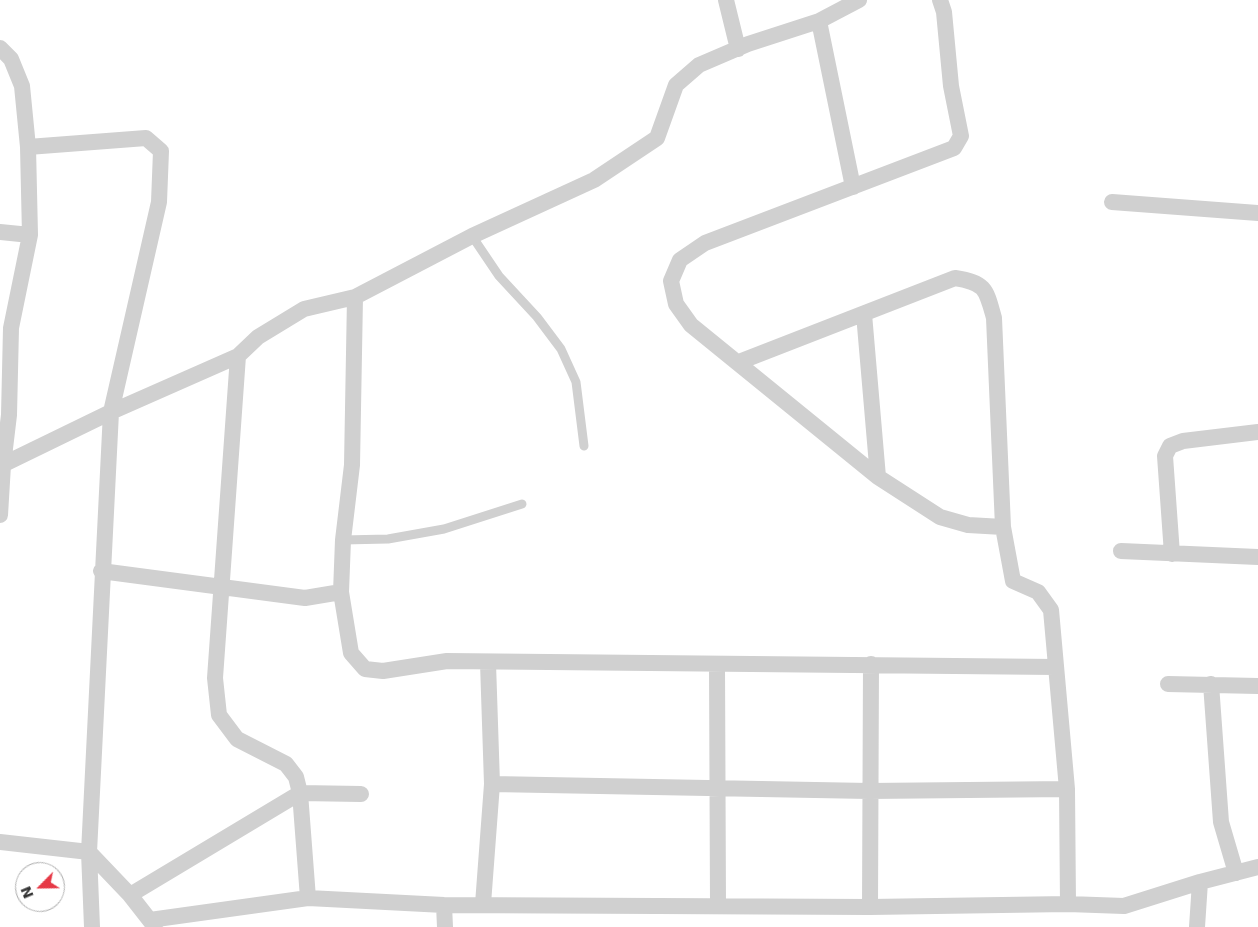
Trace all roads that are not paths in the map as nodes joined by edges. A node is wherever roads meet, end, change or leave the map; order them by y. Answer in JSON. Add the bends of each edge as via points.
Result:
{"nodes":[{"id":1,"x":726,"y":0,"type":"edge"},
{"id":2,"x":859,"y":0,"type":"edge"},
{"id":3,"x":940,"y":0,"type":"edge"},
{"id":4,"x":819,"y":21,"type":"junction"},
{"id":5,"x":0,"y":48,"type":"edge"},
{"id":6,"x":738,"y":48,"type":"junction"},
{"id":7,"x":28,"y":147,"type":"junction"},
{"id":8,"x":853,"y":187,"type":"junction"},
{"id":9,"x":1112,"y":202,"type":"dead end"},
{"id":10,"x":1258,"y":213,"type":"edge"},
{"id":11,"x":0,"y":232,"type":"edge"},
{"id":12,"x":30,"y":236,"type":"junction"},
{"id":13,"x":472,"y":236,"type":"junction"},
{"id":14,"x":354,"y":297,"type":"junction"},
{"id":15,"x":864,"y":314,"type":"junction"},
{"id":16,"x":238,"y":356,"type":"junction"},
{"id":17,"x":739,"y":362,"type":"junction"},
{"id":18,"x":111,"y":412,"type":"junction"},
{"id":19,"x":1258,"y":432,"type":"edge"},
{"id":20,"x":584,"y":446,"type":"dead end"},
{"id":21,"x":1,"y":466,"type":"edge"},
{"id":22,"x":878,"y":477,"type":"junction"},
{"id":23,"x":522,"y":504,"type":"dead end"},
{"id":24,"x":0,"y":515,"type":"edge"},
{"id":25,"x":1003,"y":527,"type":"junction"},
{"id":26,"x":342,"y":540,"type":"junction"},
{"id":27,"x":1121,"y":551,"type":"dead end"},
{"id":28,"x":1172,"y":554,"type":"junction"},
{"id":29,"x":1258,"y":557,"type":"edge"},
{"id":30,"x":101,"y":571,"type":"junction"},
{"id":31,"x":221,"y":588,"type":"junction"},
{"id":32,"x":341,"y":592,"type":"junction"},
{"id":33,"x":488,"y":663,"type":"junction"},
{"id":34,"x":871,"y":664,"type":"junction"},
{"id":35,"x":717,"y":665,"type":"junction"},
{"id":36,"x":1056,"y":667,"type":"junction"},
{"id":37,"x":1168,"y":684,"type":"dead end"},
{"id":38,"x":1211,"y":684,"type":"junction"},
{"id":39,"x":1258,"y":686,"type":"edge"},
{"id":40,"x":492,"y":784,"type":"junction"},
{"id":41,"x":717,"y":787,"type":"junction"},
{"id":42,"x":1067,"y":789,"type":"junction"},
{"id":43,"x":869,"y":791,"type":"junction"},
{"id":44,"x":300,"y":793,"type":"junction"},
{"id":45,"x":361,"y":794,"type":"dead end"},
{"id":46,"x":0,"y":842,"type":"edge"},
{"id":47,"x":89,"y":852,"type":"junction"},
{"id":48,"x":1258,"y":867,"type":"edge"},
{"id":49,"x":1236,"y":873,"type":"junction"},
{"id":50,"x":1200,"y":882,"type":"junction"},
{"id":51,"x":130,"y":895,"type":"junction"},
{"id":52,"x":308,"y":898,"type":"junction"},
{"id":53,"x":483,"y":904,"type":"junction"},
{"id":54,"x":1068,"y":904,"type":"junction"},
{"id":55,"x":444,"y":905,"type":"junction"},
{"id":56,"x":718,"y":906,"type":"junction"},
{"id":57,"x":870,"y":907,"type":"junction"},
{"id":58,"x":152,"y":923,"type":"edge"},
{"id":59,"x":92,"y":927,"type":"edge"},
{"id":60,"x":445,"y":927,"type":"edge"},
{"id":61,"x":1196,"y":927,"type":"edge"}],
"edges":[{"from":1,"to":6,"type":"street"},
{"from":2,"to":4,"type":"street"},
{"from":3,"to":8,"type":"street","via":[[961,136],[954,148]]},
{"from":4,"to":6,"type":"street"},
{"from":4,"to":8,"type":"street"},
{"from":5,"to":7,"type":"street","via":[[11,59],[22,86]]},
{"from":6,"to":13,"type":"street","via":[[699,65],[676,85],[656,138],[594,180]]},
{"from":7,"to":12,"type":"street"},
{"from":7,"to":18,"type":"street","via":[[146,138],[161,150],[160,202]]},
{"from":8,"to":17,"type":"street","via":[[705,243],[680,260],[671,281],[676,304],[691,325]]},
{"from":9,"to":10,"type":"street"},
{"from":11,"to":12,"type":"street"},
{"from":12,"to":21,"type":"street","via":[[11,328],[10,415]]},
{"from":13,"to":14,"type":"street"},
{"from":13,"to":20,"type":"lane","via":[[499,276],[561,349],[576,382]]},
{"from":14,"to":16,"type":"street","via":[[304,309],[258,337]]},
{"from":14,"to":26,"type":"street","via":[[352,465]]},
{"from":15,"to":17,"type":"street"},
{"from":15,"to":22,"type":"street"},
{"from":15,"to":25,"type":"street","via":[[955,278],[975,281],[988,294],[994,318]]},
{"from":16,"to":18,"type":"street"},
{"from":16,"to":31,"type":"street"},
{"from":17,"to":22,"type":"street"},
{"from":18,"to":21,"type":"street"},
{"from":18,"to":30,"type":"street"},
{"from":19,"to":28,"type":"street","via":[[1183,441],[1170,446],[1165,456]]},
{"from":21,"to":24,"type":"street"},
{"from":22,"to":25,"type":"street","via":[[940,517],[968,525]]},
{"from":23,"to":26,"type":"lane","via":[[444,529],[388,539]]},
{"from":25,"to":36,"type":"street","via":[[1013,581],[1038,592],[1050,610]]},
{"from":26,"to":32,"type":"street"},
{"from":27,"to":28,"type":"street"},
{"from":28,"to":29,"type":"street"},
{"from":30,"to":31,"type":"street"},
{"from":30,"to":47,"type":"street"},
{"from":31,"to":32,"type":"street","via":[[305,598]]},
{"from":31,"to":44,"type":"street","via":[[215,678],[219,715],[237,739],[286,764],[296,777]]},
{"from":32,"to":33,"type":"street","via":[[351,653],[365,669],[384,671],[448,662]]},
{"from":33,"to":35,"type":"street"},
{"from":33,"to":40,"type":"street"},
{"from":34,"to":35,"type":"street"},
{"from":34,"to":36,"type":"street"},
{"from":34,"to":43,"type":"street"},
{"from":35,"to":41,"type":"street"},
{"from":36,"to":42,"type":"street"},
{"from":37,"to":38,"type":"street"},
{"from":38,"to":39,"type":"street"},
{"from":38,"to":49,"type":"street","via":[[1221,822]]},
{"from":40,"to":41,"type":"street"},
{"from":40,"to":53,"type":"street"},
{"from":41,"to":43,"type":"street"},
{"from":41,"to":56,"type":"street"},
{"from":42,"to":43,"type":"street"},
{"from":42,"to":54,"type":"street"},
{"from":43,"to":57,"type":"street"},
{"from":44,"to":45,"type":"street"},
{"from":44,"to":51,"type":"street"},
{"from":44,"to":52,"type":"street"},
{"from":46,"to":47,"type":"street"},
{"from":47,"to":51,"type":"street"},
{"from":47,"to":59,"type":"street"},
{"from":48,"to":49,"type":"street"},
{"from":49,"to":50,"type":"street"},
{"from":50,"to":54,"type":"street","via":[[1124,906]]},
{"from":50,"to":61,"type":"street"},
{"from":51,"to":58,"type":"street"},
{"from":52,"to":55,"type":"street"},
{"from":52,"to":58,"type":"street"},
{"from":53,"to":55,"type":"street"},
{"from":53,"to":56,"type":"street"},
{"from":54,"to":57,"type":"street"},
{"from":55,"to":60,"type":"street"},
{"from":56,"to":57,"type":"street"}]}
